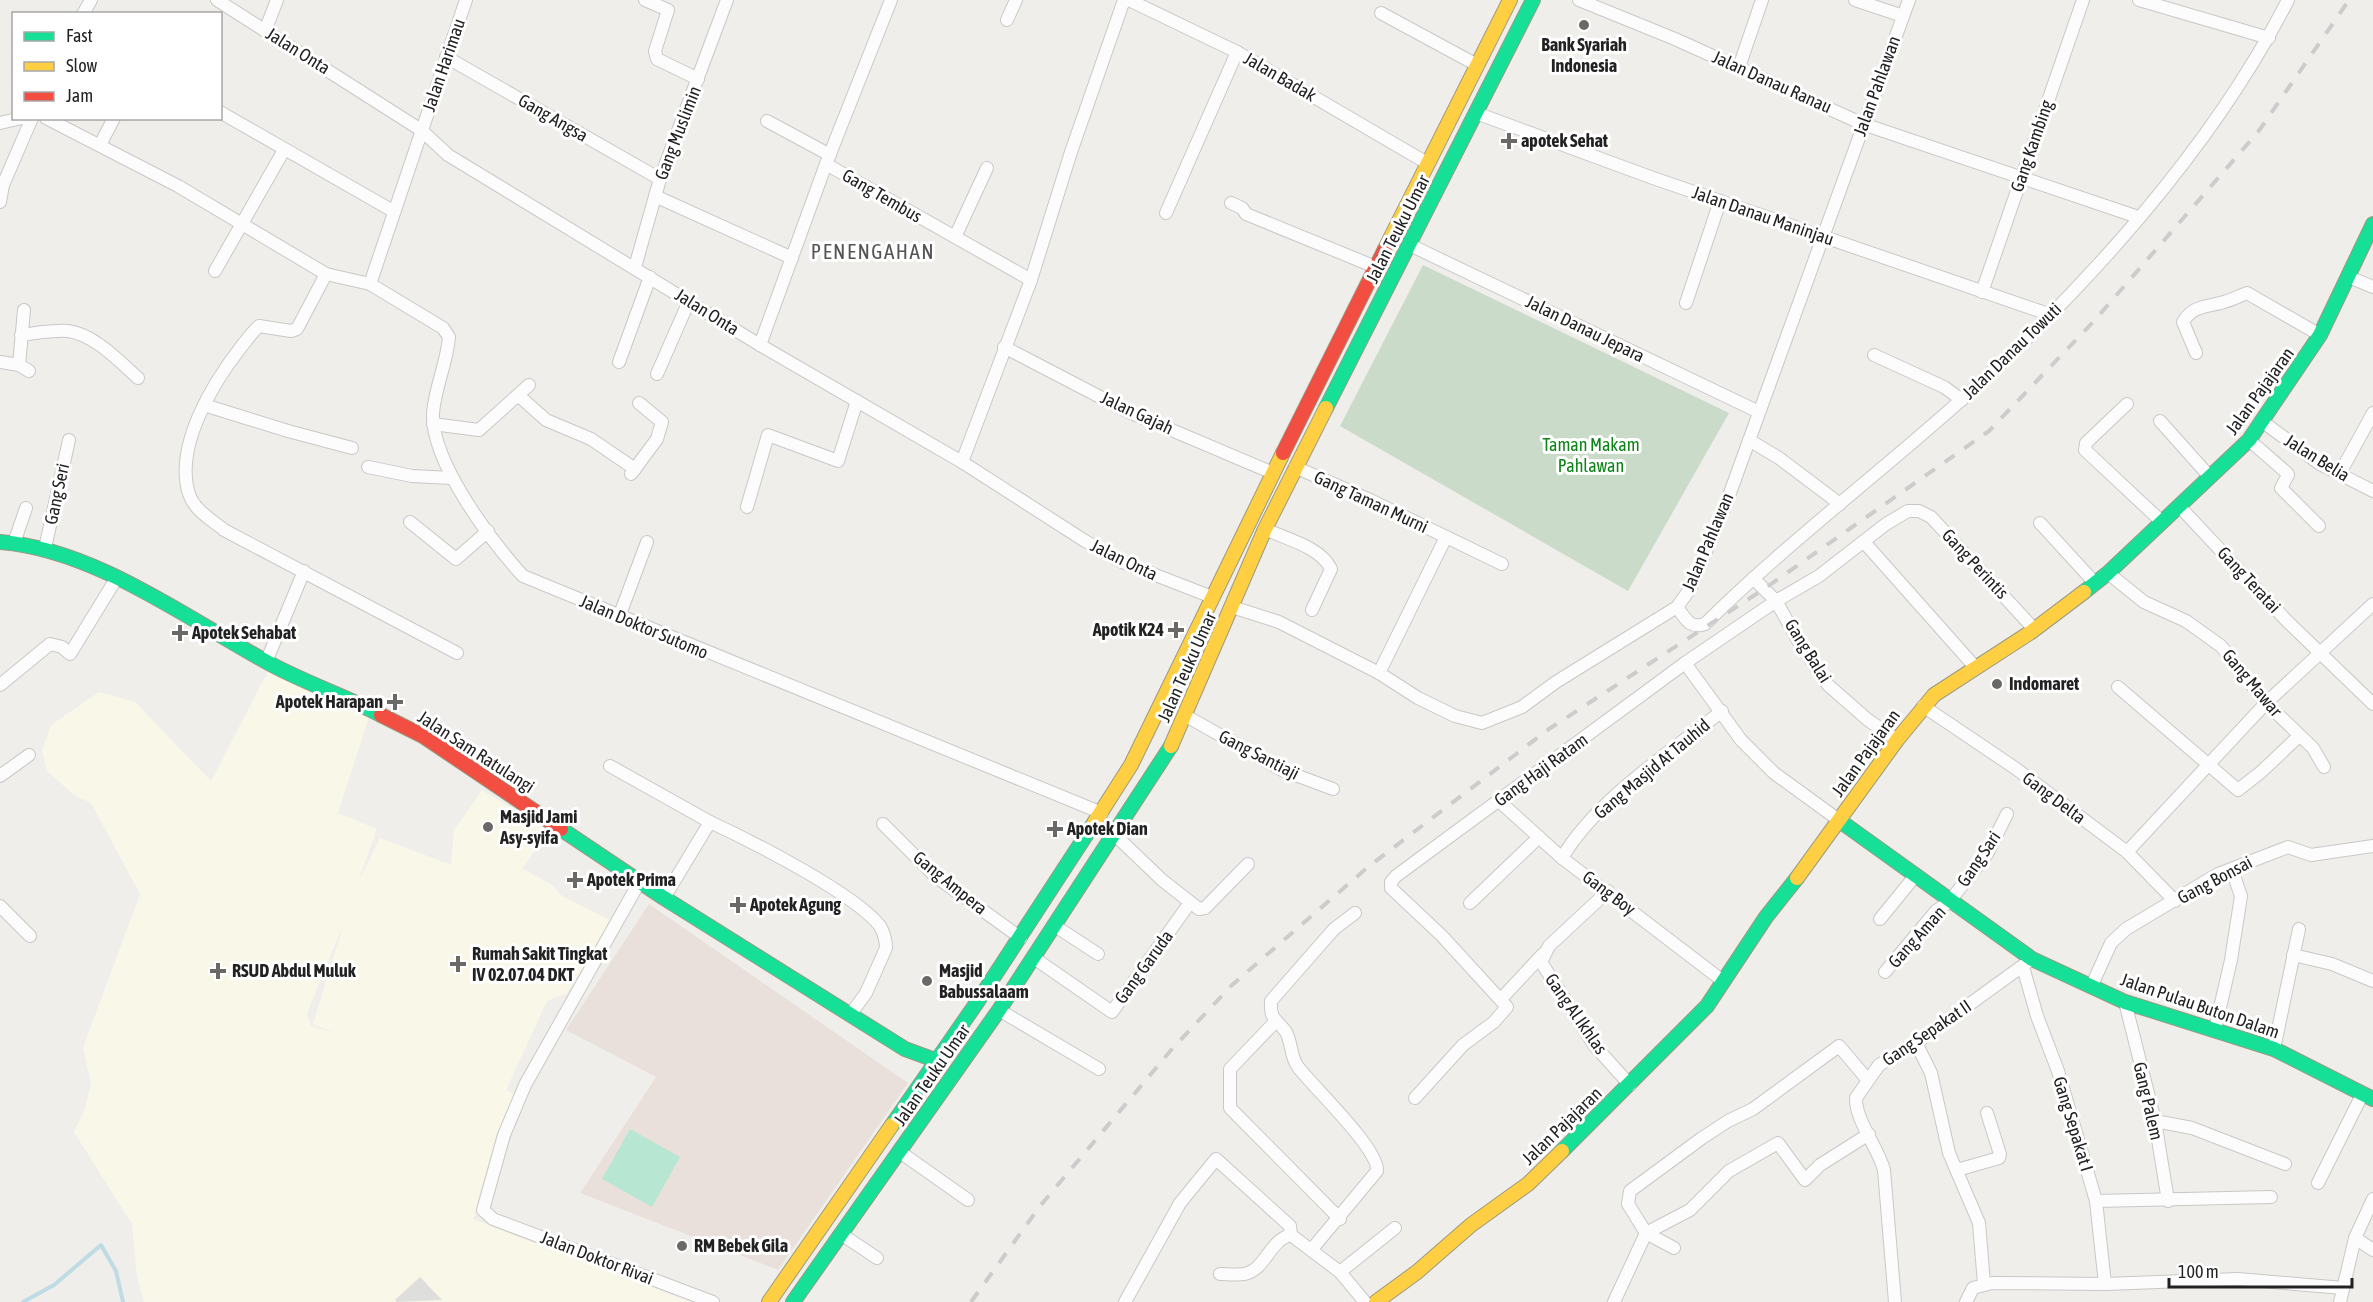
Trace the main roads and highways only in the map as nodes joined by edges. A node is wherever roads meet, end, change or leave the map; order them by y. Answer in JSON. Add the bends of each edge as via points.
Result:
{"nodes":[{"id":1,"x":1510,"y":0,"type":"edge"},
{"id":2,"x":1533,"y":0,"type":"edge"},
{"id":3,"x":2373,"y":224,"type":"edge"},
{"id":4,"x":1378,"y":268,"type":"junction"},
{"id":5,"x":1394,"y":278,"type":"junction"},
{"id":6,"x":1301,"y":418,"type":"junction"},
{"id":7,"x":1317,"y":424,"type":"junction"},
{"id":8,"x":7,"y":542,"type":"edge"},
{"id":9,"x":1840,"y":821,"type":"junction"},
{"id":10,"x":905,"y":1049,"type":"junction"},
{"id":11,"x":935,"y":1060,"type":"junction"},
{"id":12,"x":925,"y":1078,"type":"junction"},
{"id":13,"x":911,"y":1096,"type":"junction"},
{"id":14,"x":2368,"y":1096,"type":"edge"},
{"id":15,"x":931,"y":1109,"type":"junction"},
{"id":16,"x":872,"y":1152,"type":"junction"},
{"id":17,"x":891,"y":1164,"type":"junction"},
{"id":18,"x":770,"y":1302,"type":"edge"},
{"id":19,"x":793,"y":1302,"type":"edge"},
{"id":20,"x":1376,"y":1302,"type":"edge"}],
"edges":[{"from":1,"to":4,"type":"main road","name":"Jalan Teuku Umar"},
{"from":2,"to":5,"type":"main road","name":"Jalan Teuku Umar"},
{"from":3,"to":9,"type":"main road","name":"Jalan Pajajaran","via":[[2320,335],[2249,441],[2108,573],[1923,706]]},
{"from":4,"to":5,"type":"main road"},
{"from":4,"to":6,"type":"main road","name":"Jalan Teuku Umar"},
{"from":5,"to":7,"type":"main road","name":"Jalan Teuku Umar"},
{"from":6,"to":7,"type":"main road"},
{"from":6,"to":11,"type":"main road","name":"Jalan Teuku Umar","via":[[1142,746],[1021,938]]},
{"from":7,"to":15,"type":"main road","name":"Jalan Teuku Umar","via":[[1265,529],[1165,758]]},
{"from":8,"to":10,"type":"main road","name":"Jalan Sam Ratulangi","via":[[45,548],[116,579],[181,610],[266,662],[341,694],[423,736],[664,898]]},
{"from":9,"to":14,"type":"main road","name":"Jalan Pulau Buton Dalam","via":[[2027,963],[2126,1002],[2274,1050]]},
{"from":9,"to":20,"type":"main road","name":"Jalan Pajajaran","via":[[1766,917],[1707,1006],[1528,1184]]},
{"from":10,"to":11,"type":"main road","name":"Jalan Sam Ratulangi"},
{"from":10,"to":12,"type":"main road","name":"Jalan Sam Ratulangi"},
{"from":11,"to":12,"type":"main road","name":"Jalan Teuku Umar"},
{"from":12,"to":13,"type":"main road","name":"Jalan Teuku Umar"},
{"from":13,"to":15,"type":"main road"},
{"from":13,"to":16,"type":"main road","name":"Jalan Teuku Umar"},
{"from":15,"to":17,"type":"main road","name":"Jalan Teuku Umar"},
{"from":16,"to":17,"type":"main road"},
{"from":16,"to":18,"type":"main road","name":"Jalan Teuku Umar"},
{"from":17,"to":19,"type":"main road","name":"Jalan Teuku Umar"}]}
